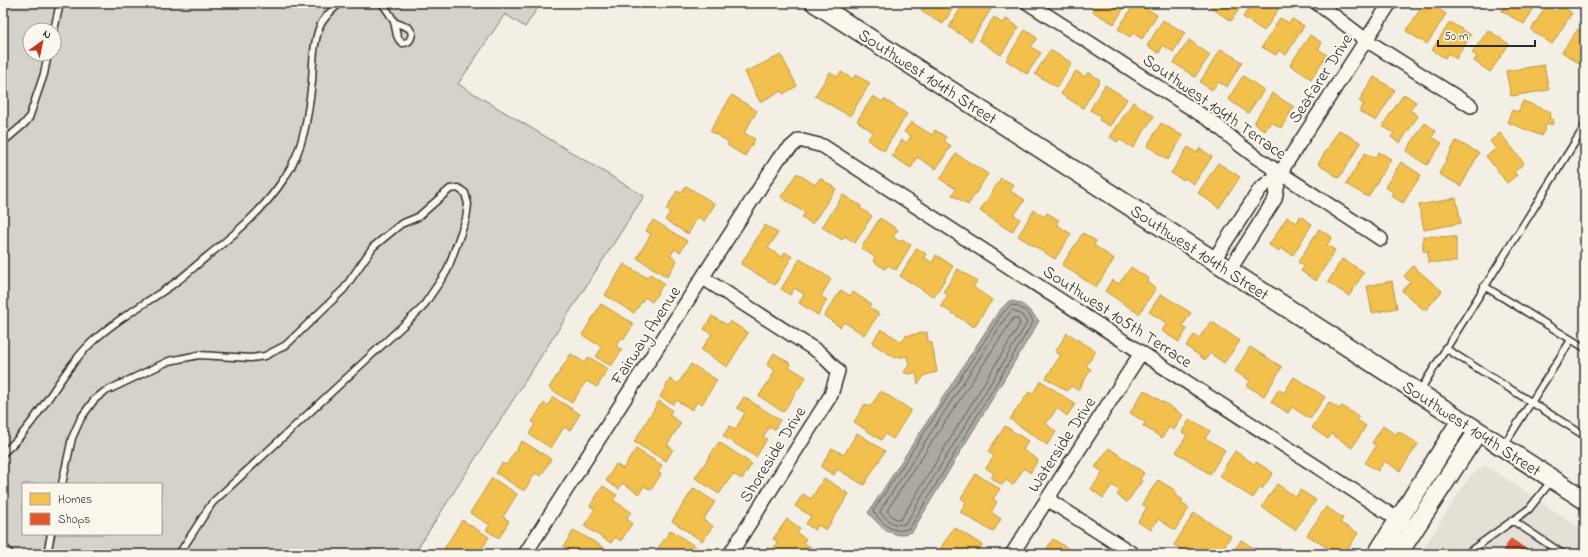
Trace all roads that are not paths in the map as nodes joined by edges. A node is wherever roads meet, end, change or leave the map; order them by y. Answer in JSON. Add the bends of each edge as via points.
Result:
{"nodes":[{"id":1,"x":60,"y":3,"type":"edge"},
{"id":2,"x":340,"y":3,"type":"edge"},
{"id":3,"x":382,"y":3,"type":"edge"},
{"id":4,"x":815,"y":3,"type":"edge"},
{"id":5,"x":1028,"y":3,"type":"edge"},
{"id":6,"x":1317,"y":3,"type":"edge"},
{"id":7,"x":1390,"y":3,"type":"edge"},
{"id":8,"x":56,"y":22,"type":"edge"},
{"id":9,"x":394,"y":22,"type":"dead end"},
{"id":10,"x":1366,"y":40,"type":"junction"},
{"id":11,"x":46,"y":62,"type":"edge"},
{"id":12,"x":1471,"y":106,"type":"dead end"},
{"id":13,"x":1585,"y":126,"type":"edge"},
{"id":14,"x":799,"y":140,"type":"joint"},
{"id":15,"x":3,"y":142,"type":"edge"},
{"id":16,"x":1280,"y":173,"type":"junction"},
{"id":17,"x":1381,"y":239,"type":"dead end"},
{"id":18,"x":1213,"y":260,"type":"junction"},
{"id":19,"x":1228,"y":271,"type":"junction"},
{"id":20,"x":703,"y":278,"type":"junction"},
{"id":21,"x":1484,"y":286,"type":"junction"},
{"id":22,"x":1572,"y":340,"type":"junction"},
{"id":23,"x":1445,"y":348,"type":"junction"},
{"id":24,"x":1585,"y":348,"type":"edge"},
{"id":25,"x":1141,"y":353,"type":"junction"},
{"id":26,"x":1418,"y":393,"type":"junction"},
{"id":27,"x":1532,"y":403,"type":"junction"},
{"id":28,"x":1461,"y":420,"type":"junction"},
{"id":29,"x":1478,"y":431,"type":"junction"},
{"id":30,"x":1585,"y":436,"type":"edge"},
{"id":31,"x":1503,"y":447,"type":"junction"},
{"id":32,"x":3,"y":453,"type":"edge"},
{"id":33,"x":1553,"y":479,"type":"junction"},
{"id":34,"x":62,"y":483,"type":"edge"},
{"id":35,"x":1047,"y":499,"type":"junction"},
{"id":36,"x":1585,"y":500,"type":"edge"},
{"id":37,"x":1398,"y":520,"type":"junction"},
{"id":38,"x":1512,"y":520,"type":"junction"},
{"id":39,"x":1413,"y":530,"type":"junction"},
{"id":40,"x":51,"y":535,"type":"edge"},
{"id":41,"x":3,"y":545,"type":"edge"},
{"id":42,"x":10,"y":554,"type":"edge"},
{"id":43,"x":46,"y":554,"type":"edge"},
{"id":44,"x":179,"y":554,"type":"edge"},
{"id":45,"x":525,"y":554,"type":"edge"},
{"id":46,"x":730,"y":554,"type":"edge"},
{"id":47,"x":1012,"y":554,"type":"edge"},
{"id":48,"x":1133,"y":554,"type":"edge"},
{"id":49,"x":1377,"y":554,"type":"edge"},
{"id":50,"x":1398,"y":554,"type":"edge"},
{"id":51,"x":1466,"y":554,"type":"edge"},
{"id":52,"x":1563,"y":554,"type":"edge"}],
"edges":[{"from":1,"to":8,"type":"lane"},
{"from":2,"to":32,"type":"lane","via":[[321,25],[314,45],[311,84],[301,145],[285,178],[258,213],[233,236],[173,284],[109,326],[90,344],[65,372],[15,443]]},
{"from":3,"to":9,"type":"lane"},
{"from":4,"to":18,"type":"main road","name":"Southwest 104th Street"},
{"from":5,"to":16,"type":"street","name":"Southwest 104th Terrace","via":[[1214,123]]},
{"from":6,"to":10,"type":"street"},
{"from":7,"to":10,"type":"street","name":"Seafarer Drive"},
{"from":10,"to":12,"type":"street"},
{"from":10,"to":16,"type":"street","name":"Seafarer Drive"},
{"from":11,"to":15,"type":"lane","via":[[29,118]]},
{"from":13,"to":21,"type":"lane"},
{"from":14,"to":20,"type":"street","name":"Fairway Avenue","via":[[778,158]]},
{"from":14,"to":25,"type":"street","name":"Southwest 105th Terrace","via":[[823,146]]},
{"from":16,"to":17,"type":"street","name":"Southwest 104th Terrace"},
{"from":16,"to":18,"type":"street","name":"Seafarer Drive","via":[[1260,189]]},
{"from":16,"to":19,"type":"street","name":"Seafarer Drive","via":[[1275,199]]},
{"from":18,"to":19,"type":"main road","name":"Southwest 104th Street"},
{"from":19,"to":26,"type":"main road","name":"Southwest 104th Street"},
{"from":20,"to":45,"type":"street","name":"Fairway Avenue"},
{"from":20,"to":46,"type":"street","name":"Shoreside Drive","via":[[820,353],[838,371],[831,394]]},
{"from":21,"to":22,"type":"lane"},
{"from":21,"to":23,"type":"lane"},
{"from":22,"to":24,"type":"lane"},
{"from":22,"to":27,"type":"lane"},
{"from":23,"to":26,"type":"lane"},
{"from":23,"to":27,"type":"lane"},
{"from":25,"to":35,"type":"street","name":"Waterside Drive"},
{"from":25,"to":37,"type":"street","name":"Southwest 105th Terrace"},
{"from":26,"to":28,"type":"main road","name":"Southwest 104th Street"},
{"from":27,"to":30,"type":"lane"},
{"from":27,"to":31,"type":"lane"},
{"from":28,"to":29,"type":"main road","name":"Southwest 104th Street"},
{"from":28,"to":37,"type":"main road"},
{"from":29,"to":31,"type":"main road","name":"Southwest 104th Street"},
{"from":29,"to":39,"type":"main road"},
{"from":31,"to":33,"type":"main road","name":"Southwest 104th Street"},
{"from":33,"to":36,"type":"main road","name":"Southwest 104th Street"},
{"from":33,"to":38,"type":"lane","via":[[1529,509]]},
{"from":34,"to":44,"type":"lane","via":[[72,438],[81,418],[94,400],[104,392],[169,360],[199,355],[251,358],[264,356],[286,345],[344,289],[373,247],[401,224],[418,217],[450,189],[458,188],[465,193],[468,204],[466,219],[447,271],[422,308],[212,503]]},
{"from":35,"to":47,"type":"street","name":"Waterside Drive"},
{"from":35,"to":48,"type":"street"},
{"from":37,"to":39,"type":"street","name":"Southwest 105th Terrace"},
{"from":37,"to":49,"type":"main road"},
{"from":38,"to":51,"type":"lane"},
{"from":38,"to":52,"type":"lane"},
{"from":39,"to":50,"type":"main road"},
{"from":40,"to":43,"type":"lane"},
{"from":41,"to":42,"type":"lane"}]}
